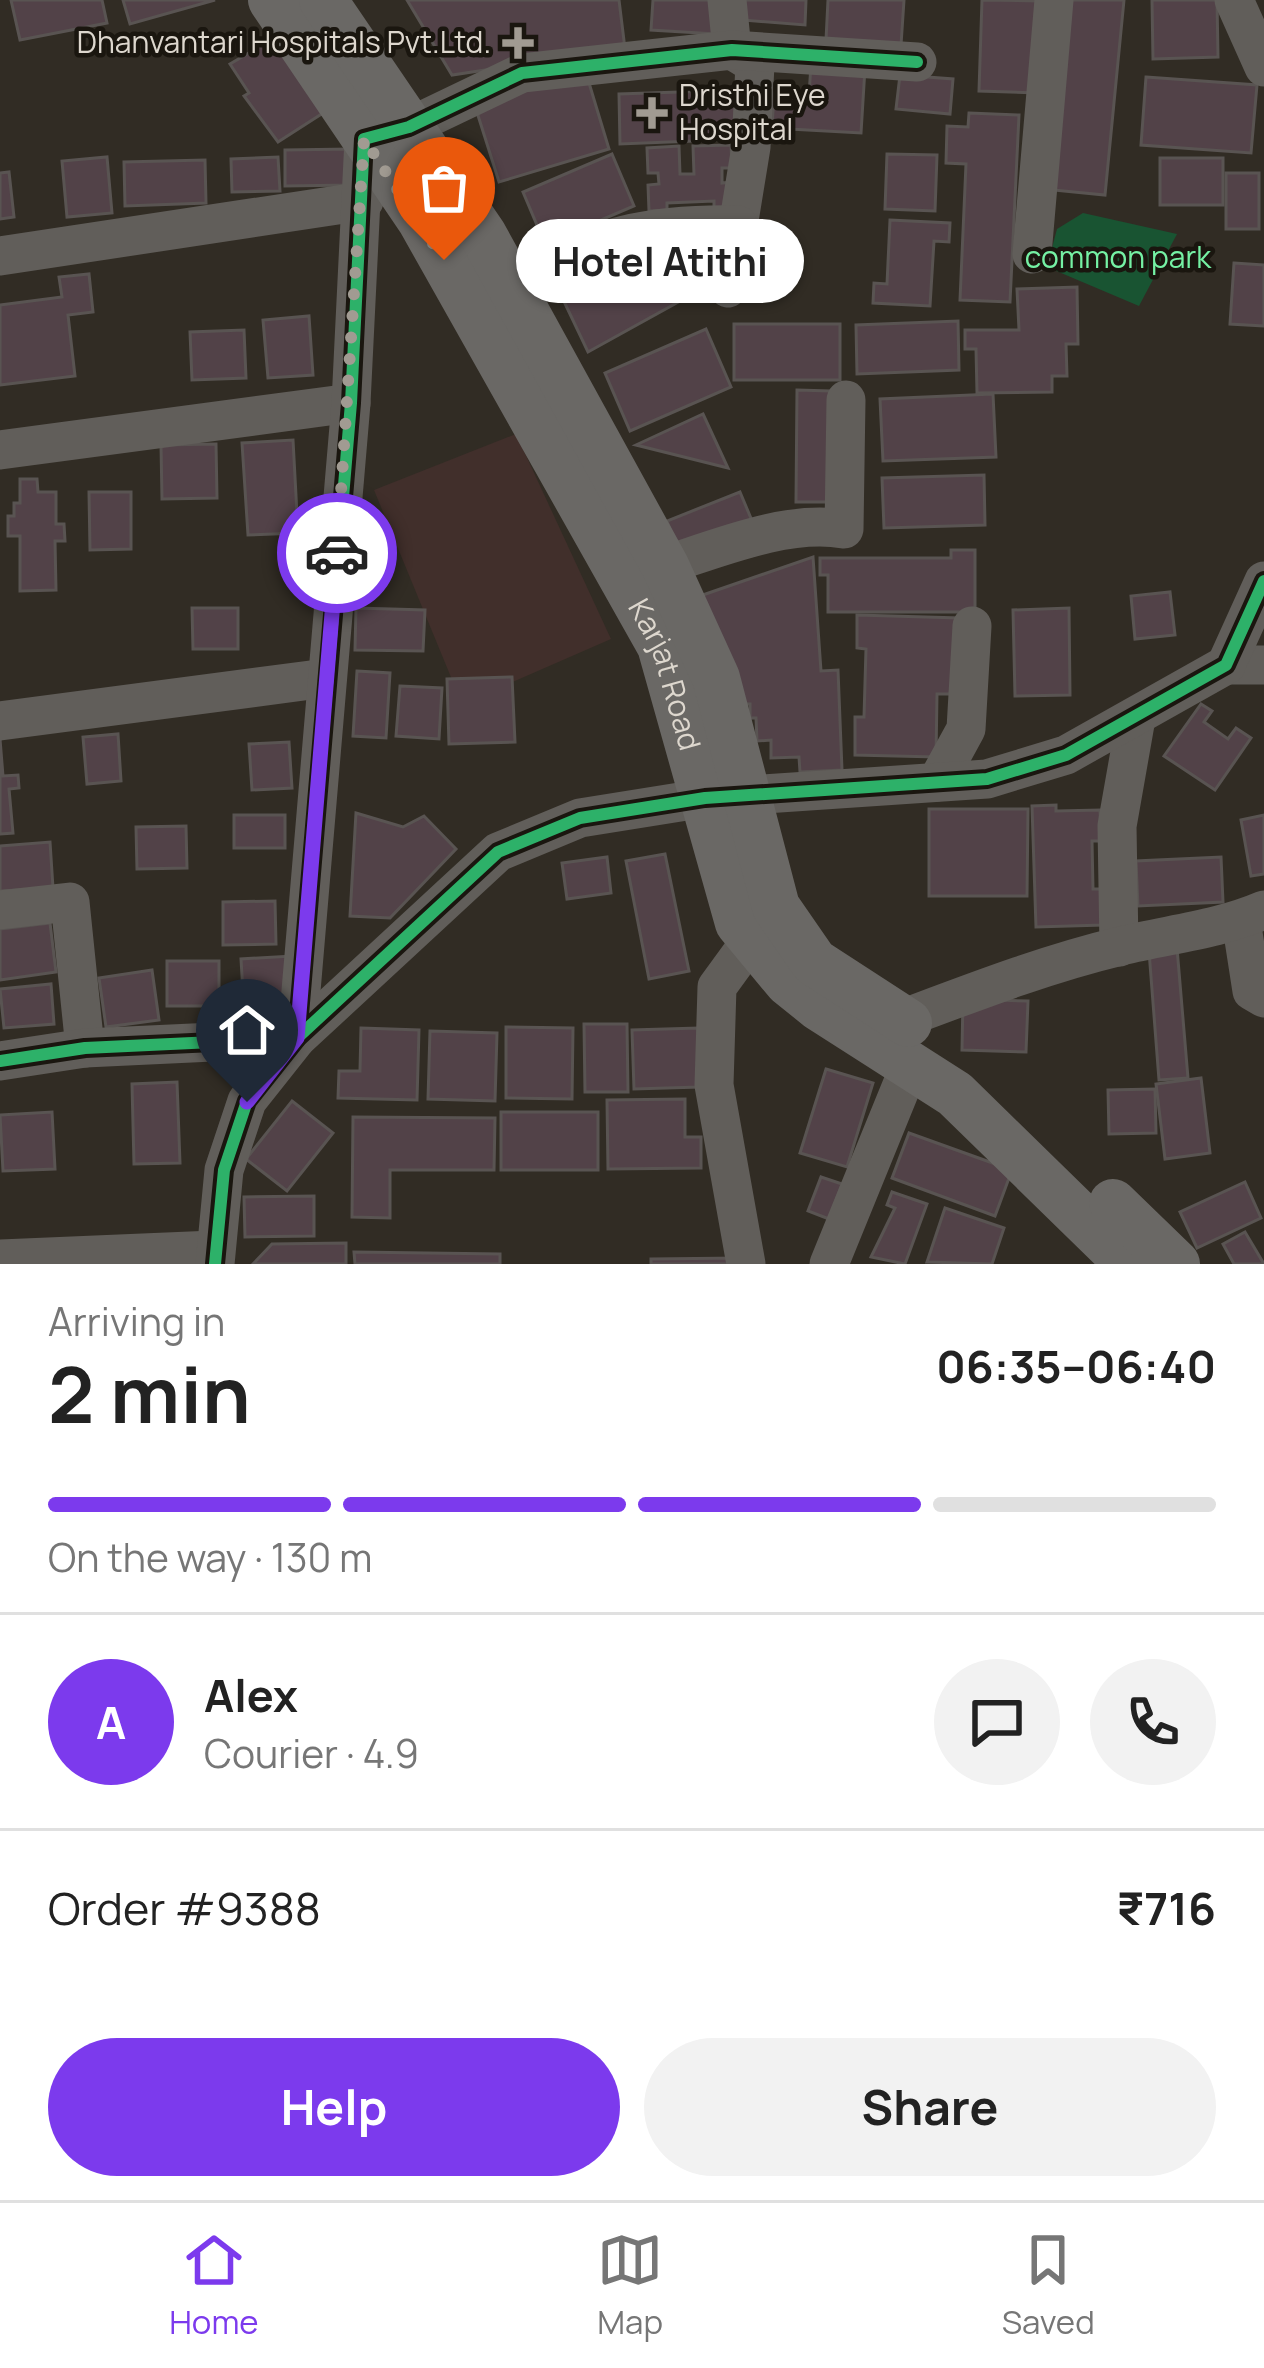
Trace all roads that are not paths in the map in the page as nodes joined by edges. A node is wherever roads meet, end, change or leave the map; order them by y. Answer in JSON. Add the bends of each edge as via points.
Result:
{"nodes":[{"id":1,"x":272,"y":0,"type":"edge"},
{"id":2,"x":322,"y":0,"type":"edge"},
{"id":3,"x":727,"y":0,"type":"edge"},
{"id":4,"x":1054,"y":0,"type":"edge"},
{"id":5,"x":1234,"y":0,"type":"edge"},
{"id":6,"x":743,"y":57,"type":"junction"},
{"id":7,"x":916,"y":62,"type":"dead end"},
{"id":8,"x":866,"y":64,"type":"dead end"},
{"id":9,"x":1264,"y":67,"type":"edge"},
{"id":10,"x":387,"y":133,"type":"junction"},
{"id":11,"x":364,"y":201,"type":"junction"},
{"id":12,"x":738,"y":225,"type":"junction"},
{"id":13,"x":1033,"y":254,"type":"dead end"},
{"id":14,"x":0,"y":256,"type":"edge"},
{"id":15,"x":507,"y":278,"type":"junction"},
{"id":16,"x":728,"y":288,"type":"dead end"},
{"id":17,"x":856,"y":394,"type":"dead end"},
{"id":18,"x":350,"y":403,"type":"junction"},
{"id":19,"x":0,"y":450,"type":"edge"},
{"id":20,"x":644,"y":571,"type":"junction"},
{"id":21,"x":1264,"y":581,"type":"edge"},
{"id":22,"x":972,"y":626,"type":"dead end"},
{"id":23,"x":1245,"y":665,"type":"edge"},
{"id":24,"x":326,"y":678,"type":"junction"},
{"id":25,"x":1136,"y":718,"type":"junction"},
{"id":26,"x":0,"y":721,"type":"edge"},
{"id":27,"x":937,"y":782,"type":"junction"},
{"id":28,"x":727,"y":797,"type":"junction"},
{"id":29,"x":0,"y":910,"type":"edge"},
{"id":30,"x":1252,"y":915,"type":"edge"},
{"id":31,"x":764,"y":922,"type":"junction"},
{"id":32,"x":1118,"y":946,"type":"junction"},
{"id":33,"x":1264,"y":998,"type":"edge"},
{"id":34,"x":297,"y":1038,"type":"junction"},
{"id":35,"x":906,"y":1041,"type":"junction"},
{"id":36,"x":85,"y":1048,"type":"junction"},
{"id":37,"x":0,"y":1061,"type":"edge"},
{"id":38,"x":1107,"y":1256,"type":"edge"},
{"id":39,"x":215,"y":1257,"type":"edge"},
{"id":40,"x":0,"y":1259,"type":"edge"},
{"id":41,"x":746,"y":1264,"type":"edge"},
{"id":42,"x":829,"y":1264,"type":"edge"},
{"id":43,"x":1176,"y":1264,"type":"edge"}],
"edges":[{"from":1,"to":10,"type":"main road","name":"Karjat Road"},
{"from":2,"to":10,"type":"main road","name":"Karjat Road"},
{"from":3,"to":6,"type":"street"},
{"from":4,"to":13,"type":"street"},
{"from":5,"to":9,"type":"street"},
{"from":6,"to":7,"type":"street"},
{"from":6,"to":8,"type":"street"},
{"from":6,"to":10,"type":"street","via":[[522,73]]},
{"from":6,"to":12,"type":"street","via":[[751,147]]},
{"from":10,"to":11,"type":"street"},
{"from":10,"to":15,"type":"main road","name":"Karjat Road"},
{"from":10,"to":20,"type":"main road","name":"Karjat Road","via":[[422,220]]},
{"from":11,"to":14,"type":"street"},
{"from":11,"to":18,"type":"street"},
{"from":12,"to":15,"type":"street","via":[[616,233]]},
{"from":12,"to":16,"type":"street"},
{"from":15,"to":20,"type":"main road","name":"Karjat Road"},
{"from":17,"to":20,"type":"street","via":[[844,530],[785,528]]},
{"from":18,"to":19,"type":"street"},
{"from":18,"to":24,"type":"street"},
{"from":20,"to":28,"type":"main road","name":"Karjat Road","via":[[716,678]]},
{"from":21,"to":23,"type":"street"},
{"from":22,"to":27,"type":"street","via":[[966,729]]},
{"from":23,"to":25,"type":"street"},
{"from":24,"to":26,"type":"street"},
{"from":24,"to":34,"type":"street"},
{"from":25,"to":27,"type":"street","via":[[1032,768]]},
{"from":25,"to":32,"type":"street","via":[[1117,826]]},
{"from":27,"to":28,"type":"street"},
{"from":28,"to":31,"type":"main road","name":"Karjat Road"},
{"from":28,"to":34,"type":"street","via":[[580,818],[498,852]]},
{"from":29,"to":36,"type":"street","via":[[70,902]]},
{"from":30,"to":32,"type":"street"},
{"from":30,"to":33,"type":"street","via":[[1252,991]]},
{"from":31,"to":35,"type":"main road","name":"Karjat Road"},
{"from":31,"to":41,"type":"street","via":[[717,987],[714,1085]]},
{"from":32,"to":35,"type":"street","via":[[1027,972]]},
{"from":34,"to":36,"type":"street"},
{"from":34,"to":39,"type":"street","via":[[247,1102],[224,1170]]},
{"from":35,"to":38,"type":"main road","name":"Karjat Road"},
{"from":35,"to":42,"type":"street"},
{"from":35,"to":43,"type":"main road","name":"Karjat Road","via":[[975,1069]]},
{"from":36,"to":37,"type":"street"},
{"from":39,"to":40,"type":"street"}]}
